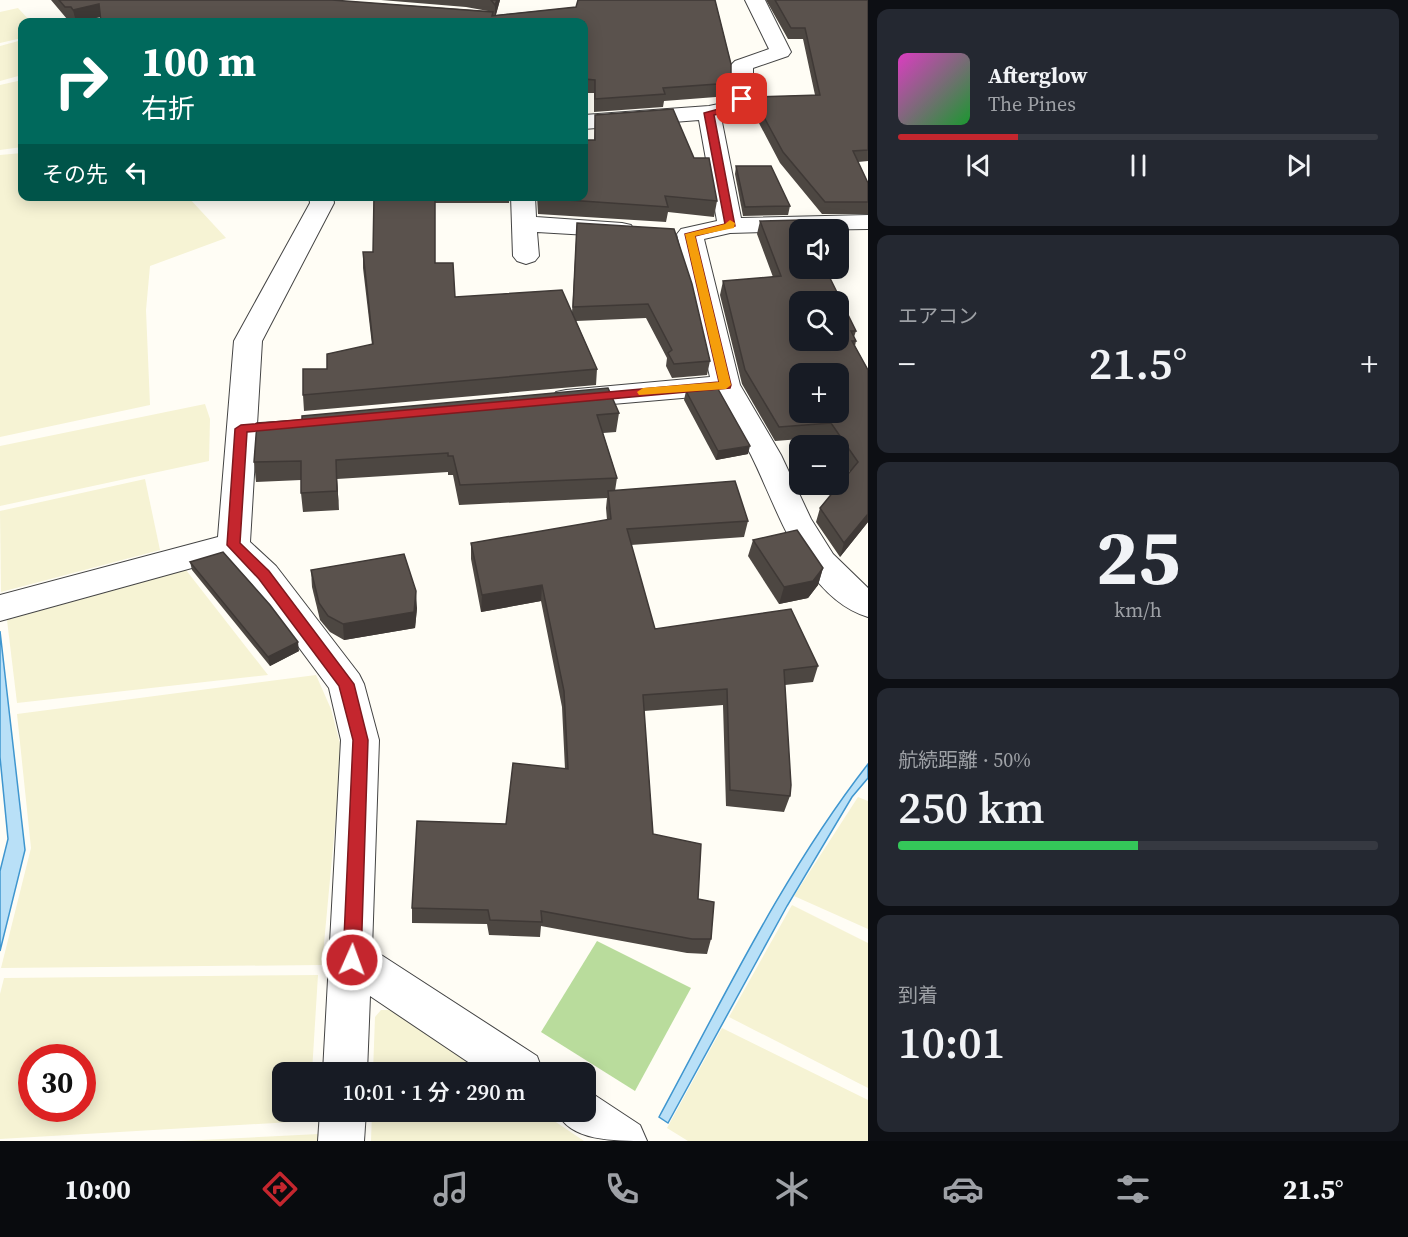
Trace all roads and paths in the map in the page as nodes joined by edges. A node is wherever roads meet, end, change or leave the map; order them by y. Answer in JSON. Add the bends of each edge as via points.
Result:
{"nodes":[{"id":1,"x":755,"y":0,"type":"edge"},
{"id":2,"x":709,"y":113,"type":"junction"},
{"id":3,"x":588,"y":122,"type":"edge"},
{"id":4,"x":322,"y":201,"type":"edge"},
{"id":5,"x":523,"y":201,"type":"edge"},
{"id":6,"x":868,"y":222,"type":"edge"},
{"id":7,"x":524,"y":224,"type":"junction"},
{"id":8,"x":730,"y":226,"type":"junction"},
{"id":9,"x":666,"y":233,"type":"junction"},
{"id":10,"x":526,"y":256,"type":"dead end"},
{"id":11,"x":726,"y":385,"type":"junction"},
{"id":12,"x":536,"y":402,"type":"edge"},
{"id":13,"x":234,"y":545,"type":"junction"},
{"id":14,"x":868,"y":603,"type":"edge"},
{"id":15,"x":0,"y":608,"type":"edge"},
{"id":16,"x":352,"y":960,"type":"junction"},
{"id":17,"x":346,"y":1062,"type":"edge"},
{"id":18,"x":506,"y":1062,"type":"edge"},
{"id":19,"x":342,"y":1122,"type":"edge"},
{"id":20,"x":595,"y":1122,"type":"edge"},
{"id":21,"x":341,"y":1141,"type":"edge"},
{"id":22,"x":624,"y":1141,"type":"edge"}],
"edges":[{"from":1,"to":2,"type":"street","via":[[782,52],[742,65],[742,99],[736,107]]},
{"from":2,"to":3,"type":"street"},
{"from":2,"to":8,"type":"street"},
{"from":4,"to":13,"type":"street","via":[[248,341],[253,428]]},
{"from":5,"to":7,"type":"street"},
{"from":6,"to":8,"type":"street"},
{"from":7,"to":9,"type":"street"},
{"from":7,"to":10,"type":"street"},
{"from":8,"to":9,"type":"street"},
{"from":9,"to":11,"type":"street"},
{"from":11,"to":12,"type":"street"},
{"from":11,"to":14,"type":"street","via":[[821,562],[849,592]]},
{"from":13,"to":15,"type":"street"},
{"from":13,"to":16,"type":"street","via":[[264,575],[346,684],[360,740]]},
{"from":16,"to":17,"type":"street"},
{"from":16,"to":18,"type":"street"},
{"from":19,"to":21,"type":"street"},
{"from":20,"to":22,"type":"street"}]}
